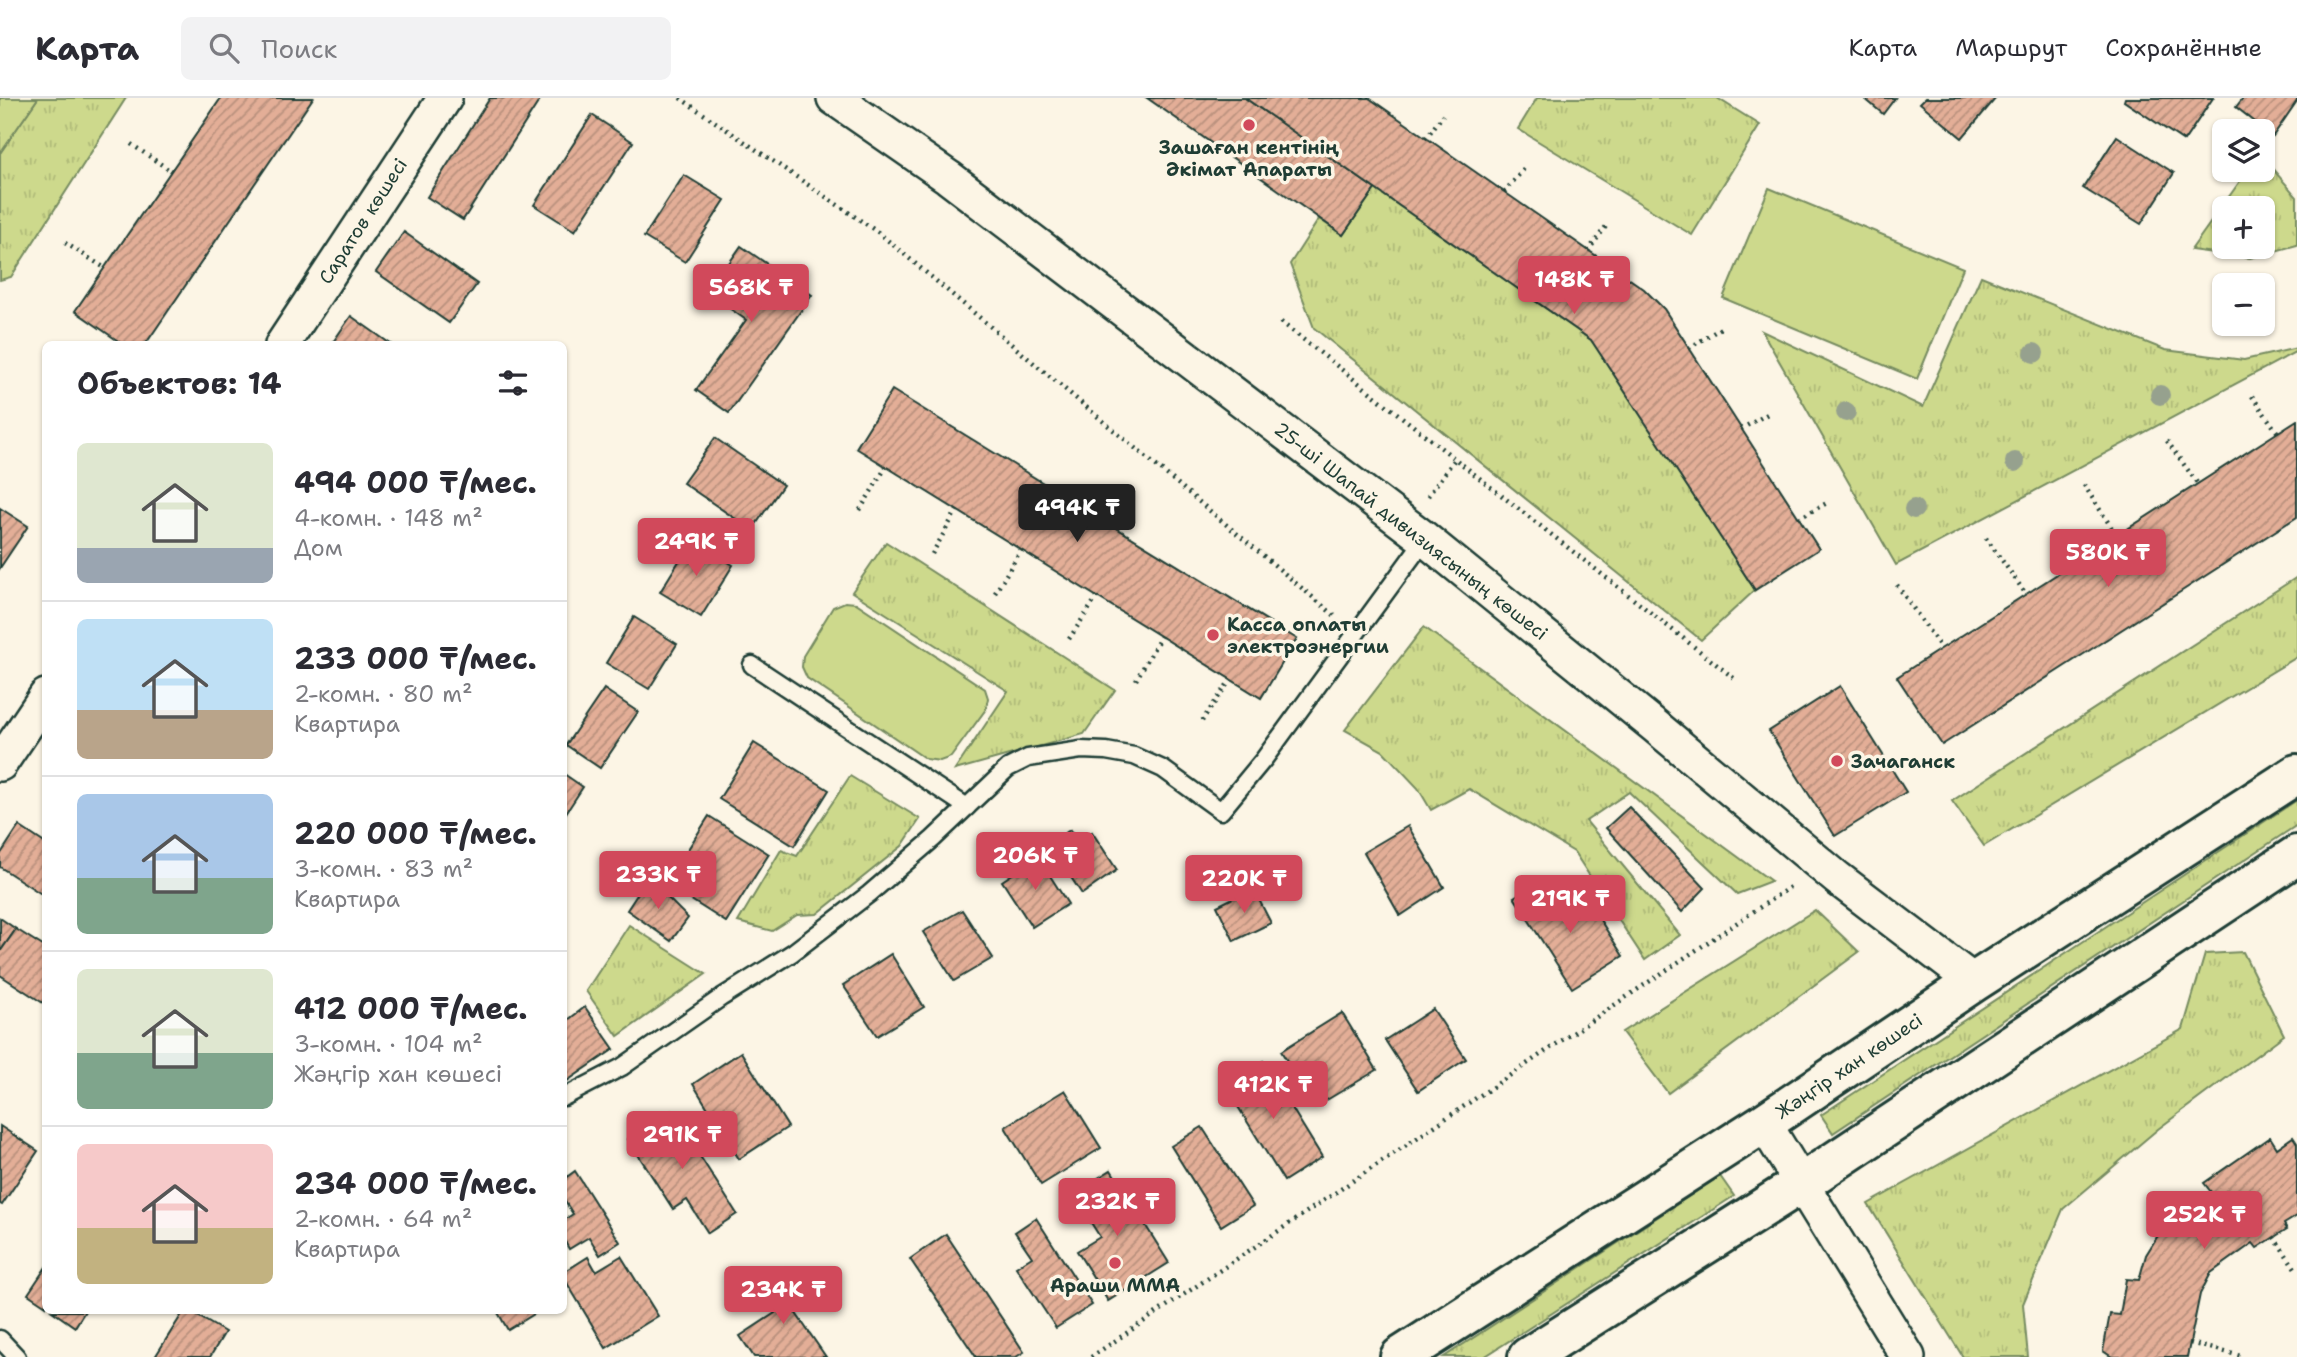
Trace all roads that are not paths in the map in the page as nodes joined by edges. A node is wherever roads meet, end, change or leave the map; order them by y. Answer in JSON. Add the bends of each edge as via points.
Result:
{"nodes":[{"id":1,"x":445,"y":98,"type":"edge"},
{"id":2,"x":834,"y":98,"type":"edge"},
{"id":3,"x":285,"y":341,"type":"edge"},
{"id":4,"x":1416,"y":532,"type":"junction"},
{"id":5,"x":752,"y":666,"type":"dead end"},
{"id":6,"x":42,"y":702,"type":"edge"},
{"id":7,"x":0,"y":764,"type":"edge"},
{"id":8,"x":2297,"y":774,"type":"edge"},
{"id":9,"x":967,"y":807,"type":"junction"},
{"id":10,"x":2297,"y":855,"type":"edge"},
{"id":11,"x":1974,"y":982,"type":"junction"},
{"id":12,"x":567,"y":1095,"type":"edge"},
{"id":13,"x":1764,"y":1123,"type":"junction"},
{"id":14,"x":1802,"y":1183,"type":"junction"},
{"id":15,"x":0,"y":1339,"type":"edge"},
{"id":16,"x":17,"y":1357,"type":"edge"},
{"id":17,"x":1400,"y":1357,"type":"edge"},
{"id":18,"x":1528,"y":1357,"type":"edge"},
{"id":19,"x":1908,"y":1357,"type":"edge"}],
"edges":[{"from":1,"to":3,"type":"street","name":"Саратов көшесі"},
{"from":2,"to":4,"type":"street","name":"25-ші Шапай дивизиясының көшесі","via":[[948,177]]},
{"from":4,"to":9,"type":"lane","via":[[1356,634],[1221,811],[1163,769],[1134,756],[1081,750],[1028,758],[1008,768]]},
{"from":4,"to":11,"type":"street","name":"25-ші Шапай дивизиясының көшесі","via":[[1822,866]]},
{"from":5,"to":9,"type":"lane"},
{"from":6,"to":7,"type":"street"},
{"from":8,"to":11,"type":"main road","name":"Жәңгір хан көшесі"},
{"from":9,"to":12,"type":"lane","via":[[869,894],[792,953],[622,1067]]},
{"from":10,"to":14,"type":"main road"},
{"from":11,"to":13,"type":"main road","name":"Жәңгір хан көшесі"},
{"from":13,"to":14,"type":"street"},
{"from":13,"to":17,"type":"main road","name":"Жәңгір хан көшесі"},
{"from":14,"to":18,"type":"main road"},
{"from":14,"to":19,"type":"street"},
{"from":15,"to":16,"type":"lane"}]}
